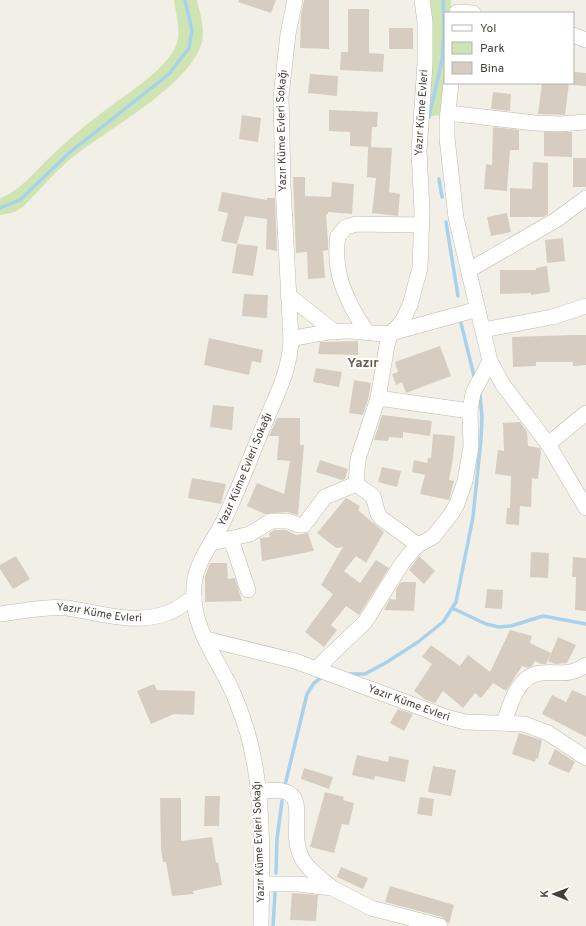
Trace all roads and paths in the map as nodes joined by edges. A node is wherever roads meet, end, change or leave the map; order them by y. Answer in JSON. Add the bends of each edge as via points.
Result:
{"nodes":[{"id":1,"x":295,"y":0,"type":"edge"},
{"id":2,"x":422,"y":0,"type":"edge"},
{"id":3,"x":456,"y":8,"type":"edge"},
{"id":4,"x":470,"y":12,"type":"edge"},
{"id":5,"x":574,"y":35,"type":"edge"},
{"id":6,"x":586,"y":40,"type":"edge"},
{"id":7,"x":451,"y":84,"type":"edge"},
{"id":8,"x":448,"y":113,"type":"junction"},
{"id":9,"x":586,"y":122,"type":"edge"},
{"id":10,"x":586,"y":198,"type":"edge"},
{"id":11,"x":422,"y":225,"type":"junction"},
{"id":12,"x":469,"y":270,"type":"junction"},
{"id":13,"x":288,"y":295,"type":"junction"},
{"id":14,"x":586,"y":306,"type":"edge"},
{"id":15,"x":478,"y":309,"type":"junction"},
{"id":16,"x":483,"y":330,"type":"junction"},
{"id":17,"x":335,"y":332,"type":"junction"},
{"id":18,"x":367,"y":332,"type":"junction"},
{"id":19,"x":390,"y":334,"type":"junction"},
{"id":20,"x":291,"y":339,"type":"junction"},
{"id":21,"x":490,"y":361,"type":"junction"},
{"id":22,"x":378,"y":398,"type":"junction"},
{"id":23,"x":470,"y":411,"type":"junction"},
{"id":24,"x":586,"y":412,"type":"edge"},
{"id":25,"x":548,"y":444,"type":"junction"},
{"id":26,"x":356,"y":484,"type":"junction"},
{"id":27,"x":586,"y":508,"type":"edge"},
{"id":28,"x":231,"y":539,"type":"junction"},
{"id":29,"x":211,"y":542,"type":"junction"},
{"id":30,"x":418,"y":545,"type":"junction"},
{"id":31,"x":248,"y":590,"type":"dead end"},
{"id":32,"x":194,"y":597,"type":"junction"},
{"id":33,"x":0,"y":614,"type":"edge"},
{"id":34,"x":206,"y":639,"type":"junction"},
{"id":35,"x":586,"y":665,"type":"edge"},
{"id":36,"x":316,"y":669,"type":"junction"},
{"id":37,"x":504,"y":723,"type":"junction"},
{"id":38,"x":586,"y":758,"type":"edge"},
{"id":39,"x":258,"y":792,"type":"junction"},
{"id":40,"x":261,"y":884,"type":"junction"},
{"id":41,"x":332,"y":888,"type":"junction"},
{"id":42,"x":261,"y":926,"type":"edge"},
{"id":43,"x":440,"y":926,"type":"edge"}],
"edges":[{"from":1,"to":13,"type":"street","name":"Yazır Küme Evleri Sokağı","via":[[288,34],[281,97]]},
{"from":2,"to":11,"type":"street","name":"Yazır Küme Evleri","via":[[425,63],[419,151]]},
{"from":3,"to":4,"type":"street"},
{"from":5,"to":6,"type":"street"},
{"from":7,"to":8,"type":"street"},
{"from":8,"to":9,"type":"street","via":[[535,123]]},
{"from":8,"to":12,"type":"street","via":[[447,138],[453,199]]},
{"from":10,"to":12,"type":"street","via":[[556,220]]},
{"from":11,"to":18,"type":"street","via":[[356,224],[346,227],[338,236],[337,262],[342,286]]},
{"from":11,"to":19,"type":"street","name":"Yazır Küme Evleri","via":[[420,268],[416,288],[402,322]]},
{"from":12,"to":15,"type":"street"},
{"from":13,"to":17,"type":"street"},
{"from":13,"to":20,"type":"street","name":"Yazır Küme Evleri Sokağı"},
{"from":14,"to":16,"type":"street","via":[[552,317]]},
{"from":15,"to":16,"type":"street"},
{"from":15,"to":19,"type":"street"},
{"from":16,"to":21,"type":"street"},
{"from":17,"to":18,"type":"street"},
{"from":17,"to":20,"type":"street"},
{"from":18,"to":19,"type":"street"},
{"from":19,"to":22,"type":"street"},
{"from":20,"to":29,"type":"street","name":"Yazır Küme Evleri Sokağı","via":[[289,363],[280,390],[231,507]]},
{"from":21,"to":23,"type":"street","via":[[473,393]]},
{"from":21,"to":25,"type":"street","via":[[503,385]]},
{"from":22,"to":23,"type":"street"},
{"from":22,"to":26,"type":"street","via":[[358,459]]},
{"from":23,"to":30,"type":"street","via":[[471,448],[465,481],[457,504],[444,526],[433,537]]},
{"from":24,"to":25,"type":"street"},
{"from":25,"to":27,"type":"street"},
{"from":26,"to":28,"type":"street","via":[[325,497],[304,525],[288,521],[271,521],[250,534]]},
{"from":26,"to":30,"type":"street","via":[[374,496],[381,518]]},
{"from":28,"to":29,"type":"street"},
{"from":28,"to":31,"type":"street"},
{"from":29,"to":32,"type":"street","name":"Yazır Küme Evleri Sokağı","via":[[198,567]]},
{"from":30,"to":36,"type":"street","via":[[402,562],[365,622]]},
{"from":32,"to":33,"type":"street","name":"Yazır Küme Evleri","via":[[172,611],[156,617],[101,616],[66,608]]},
{"from":32,"to":34,"type":"street","name":"Yazır Küme Evleri Sokağı","via":[[196,618]]},
{"from":34,"to":36,"type":"street","name":"Yazır Küme Evleri"},
{"from":34,"to":39,"type":"street","name":"Yazır Küme Evleri Sokağı","via":[[230,686],[247,731]]},
{"from":35,"to":37,"type":"street","via":[[571,673],[534,674],[520,684]]},
{"from":36,"to":37,"type":"street","name":"Yazır Küme Evleri","via":[[446,717],[465,722]]},
{"from":37,"to":38,"type":"street","name":"Yazır Küme Evleri","via":[[524,724],[548,733]]},
{"from":39,"to":40,"type":"street","name":"Yazır Küme Evleri Sokağı"},
{"from":39,"to":41,"type":"street","via":[[279,789],[294,797],[297,806],[299,853],[307,866]]},
{"from":40,"to":41,"type":"street"},
{"from":40,"to":42,"type":"street","name":"Yazır Küme Evleri Sokağı"},
{"from":41,"to":43,"type":"street","via":[[371,908]]}]}
